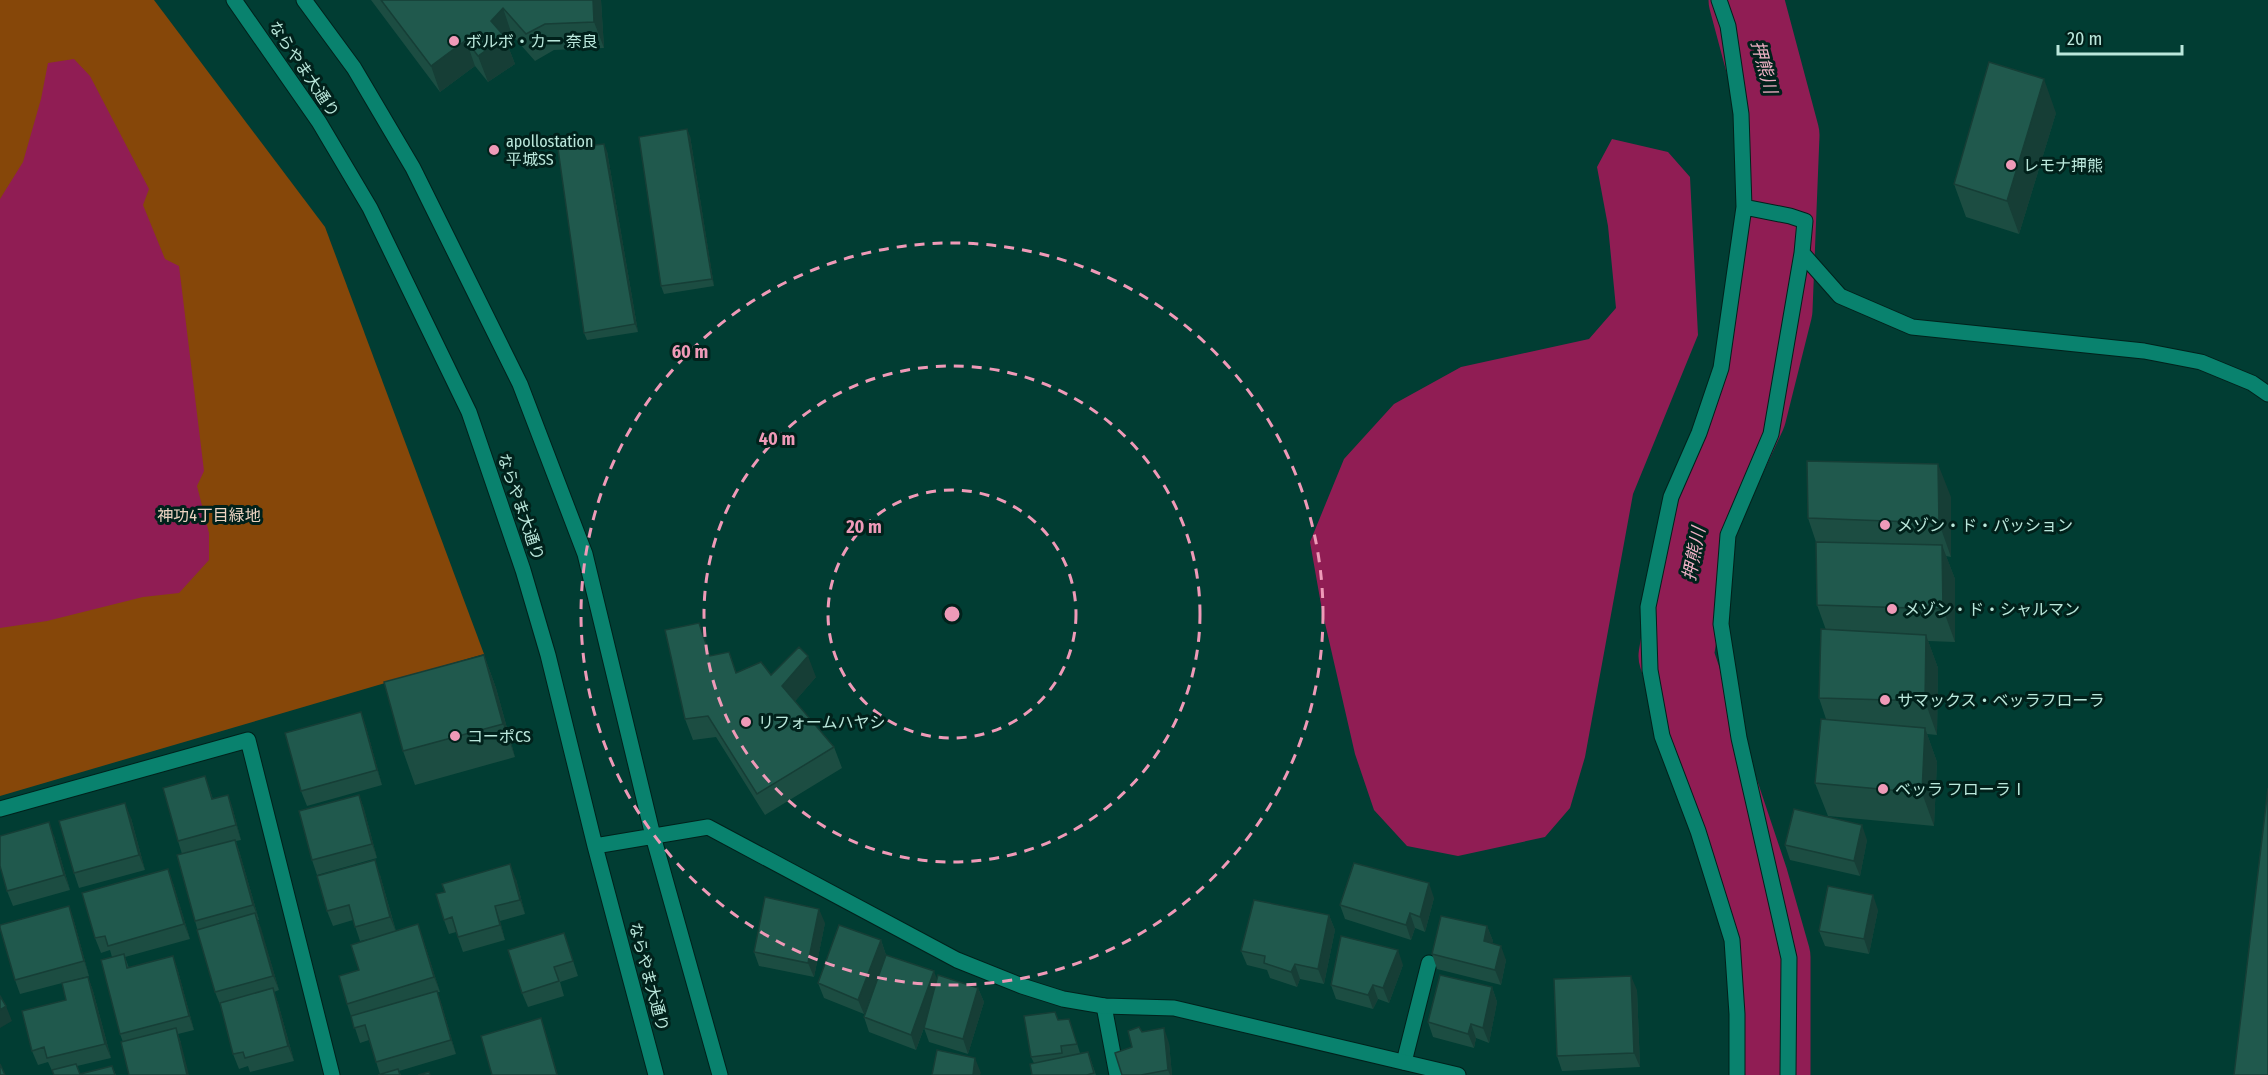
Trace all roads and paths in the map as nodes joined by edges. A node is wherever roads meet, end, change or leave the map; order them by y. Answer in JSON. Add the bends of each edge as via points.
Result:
{"nodes":[{"id":1,"x":234,"y":0,"type":"edge"},
{"id":2,"x":304,"y":0,"type":"edge"},
{"id":3,"x":1719,"y":0,"type":"edge"},
{"id":4,"x":1744,"y":207,"type":"junction"},
{"id":5,"x":1802,"y":254,"type":"junction"},
{"id":6,"x":2268,"y":394,"type":"edge"},
{"id":7,"x":0,"y":809,"type":"edge"},
{"id":8,"x":653,"y":836,"type":"junction"},
{"id":9,"x":595,"y":846,"type":"junction"},
{"id":10,"x":1429,"y":963,"type":"dead end"},
{"id":11,"x":1104,"y":1006,"type":"junction"},
{"id":12,"x":1404,"y":1062,"type":"junction"},
{"id":13,"x":332,"y":1075,"type":"edge"},
{"id":14,"x":656,"y":1075,"type":"edge"},
{"id":15,"x":720,"y":1075,"type":"edge"},
{"id":16,"x":1117,"y":1075,"type":"edge"},
{"id":17,"x":1458,"y":1075,"type":"edge"},
{"id":18,"x":1737,"y":1075,"type":"edge"},
{"id":19,"x":1788,"y":1075,"type":"edge"}],
"edges":[{"from":1,"to":9,"type":"street","name":"ならやま大通り","via":[[319,122],[370,208],[469,412],[548,655]]},
{"from":2,"to":8,"type":"street","via":[[354,68],[413,168],[520,384],[585,554]]},
{"from":3,"to":4,"type":"street","via":[[1728,26],[1741,114]]},
{"from":4,"to":5,"type":"street","via":[[1805,221]]},
{"from":4,"to":18,"type":"street","via":[[1721,368],[1671,497],[1648,607],[1650,670],[1662,736],[1698,831],[1732,940]]},
{"from":5,"to":6,"type":"street","via":[[1840,296],[1912,327],[2156,353],[2201,362],[2252,383]]},
{"from":5,"to":19,"type":"street","via":[[1771,434],[1728,535],[1721,624],[1739,738],[1789,958]]},
{"from":7,"to":13,"type":"street","via":[[248,740]]},
{"from":8,"to":9,"type":"street"},
{"from":8,"to":11,"type":"street","via":[[708,827],[957,960],[1063,999]]},
{"from":8,"to":15,"type":"street"},
{"from":9,"to":14,"type":"street","name":"ならやま大通り"},
{"from":10,"to":12,"type":"street"},
{"from":11,"to":12,"type":"street","via":[[1174,1008]]},
{"from":11,"to":16,"type":"street"},
{"from":12,"to":17,"type":"street"}]}
